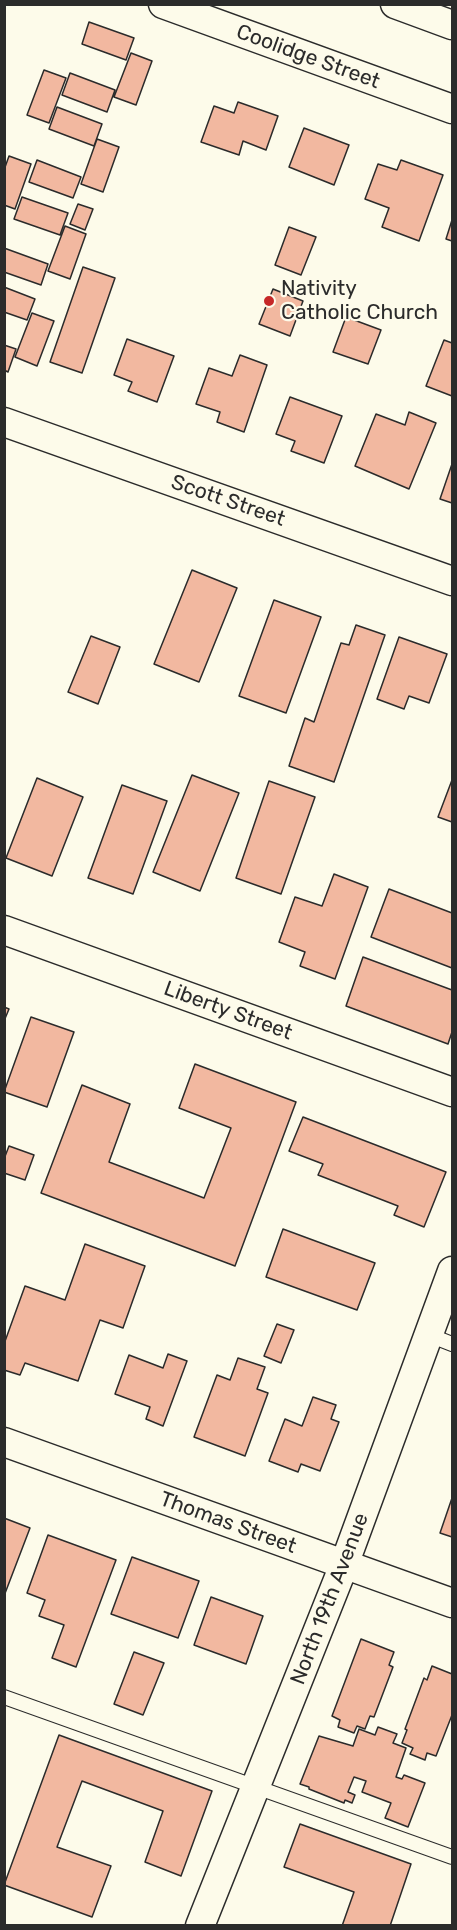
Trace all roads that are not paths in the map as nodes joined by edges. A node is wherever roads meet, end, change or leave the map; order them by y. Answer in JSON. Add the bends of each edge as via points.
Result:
{"nodes":[{"id":1,"x":163,"y":4,"type":"edge"},
{"id":2,"x":395,"y":4,"type":"edge"},
{"id":3,"x":453,"y":25,"type":"edge"},
{"id":4,"x":453,"y":109,"type":"edge"},
{"id":5,"x":4,"y":422,"type":"edge"},
{"id":6,"x":453,"y":581,"type":"edge"},
{"id":7,"x":4,"y":930,"type":"edge"},
{"id":8,"x":453,"y":1092,"type":"edge"},
{"id":9,"x":453,"y":1271,"type":"edge"},
{"id":10,"x":441,"y":1339,"type":"edge"},
{"id":11,"x":4,"y":1442,"type":"edge"},
{"id":12,"x":344,"y":1565,"type":"junction"},
{"id":13,"x":453,"y":1603,"type":"edge"},
{"id":14,"x":4,"y":1697,"type":"edge"},
{"id":15,"x":256,"y":1787,"type":"junction"},
{"id":16,"x":453,"y":1857,"type":"edge"},
{"id":17,"x":200,"y":1926,"type":"edge"}],
"edges":[{"from":1,"to":4,"type":"street","name":"Coolidge Street"},
{"from":2,"to":3,"type":"street"},
{"from":5,"to":6,"type":"street","name":"Scott Street"},
{"from":7,"to":8,"type":"street","name":"Liberty Street"},
{"from":9,"to":10,"type":"street","name":"North 19th Avenue"},
{"from":10,"to":12,"type":"street","name":"North 19th Avenue"},
{"from":11,"to":12,"type":"street","name":"Thomas Street"},
{"from":12,"to":13,"type":"street","name":"Thomas Street"},
{"from":12,"to":15,"type":"street","name":"North 19th Avenue"},
{"from":14,"to":15,"type":"lane"},
{"from":15,"to":16,"type":"lane"},
{"from":15,"to":17,"type":"street","name":"North 19th Avenue"}]}
